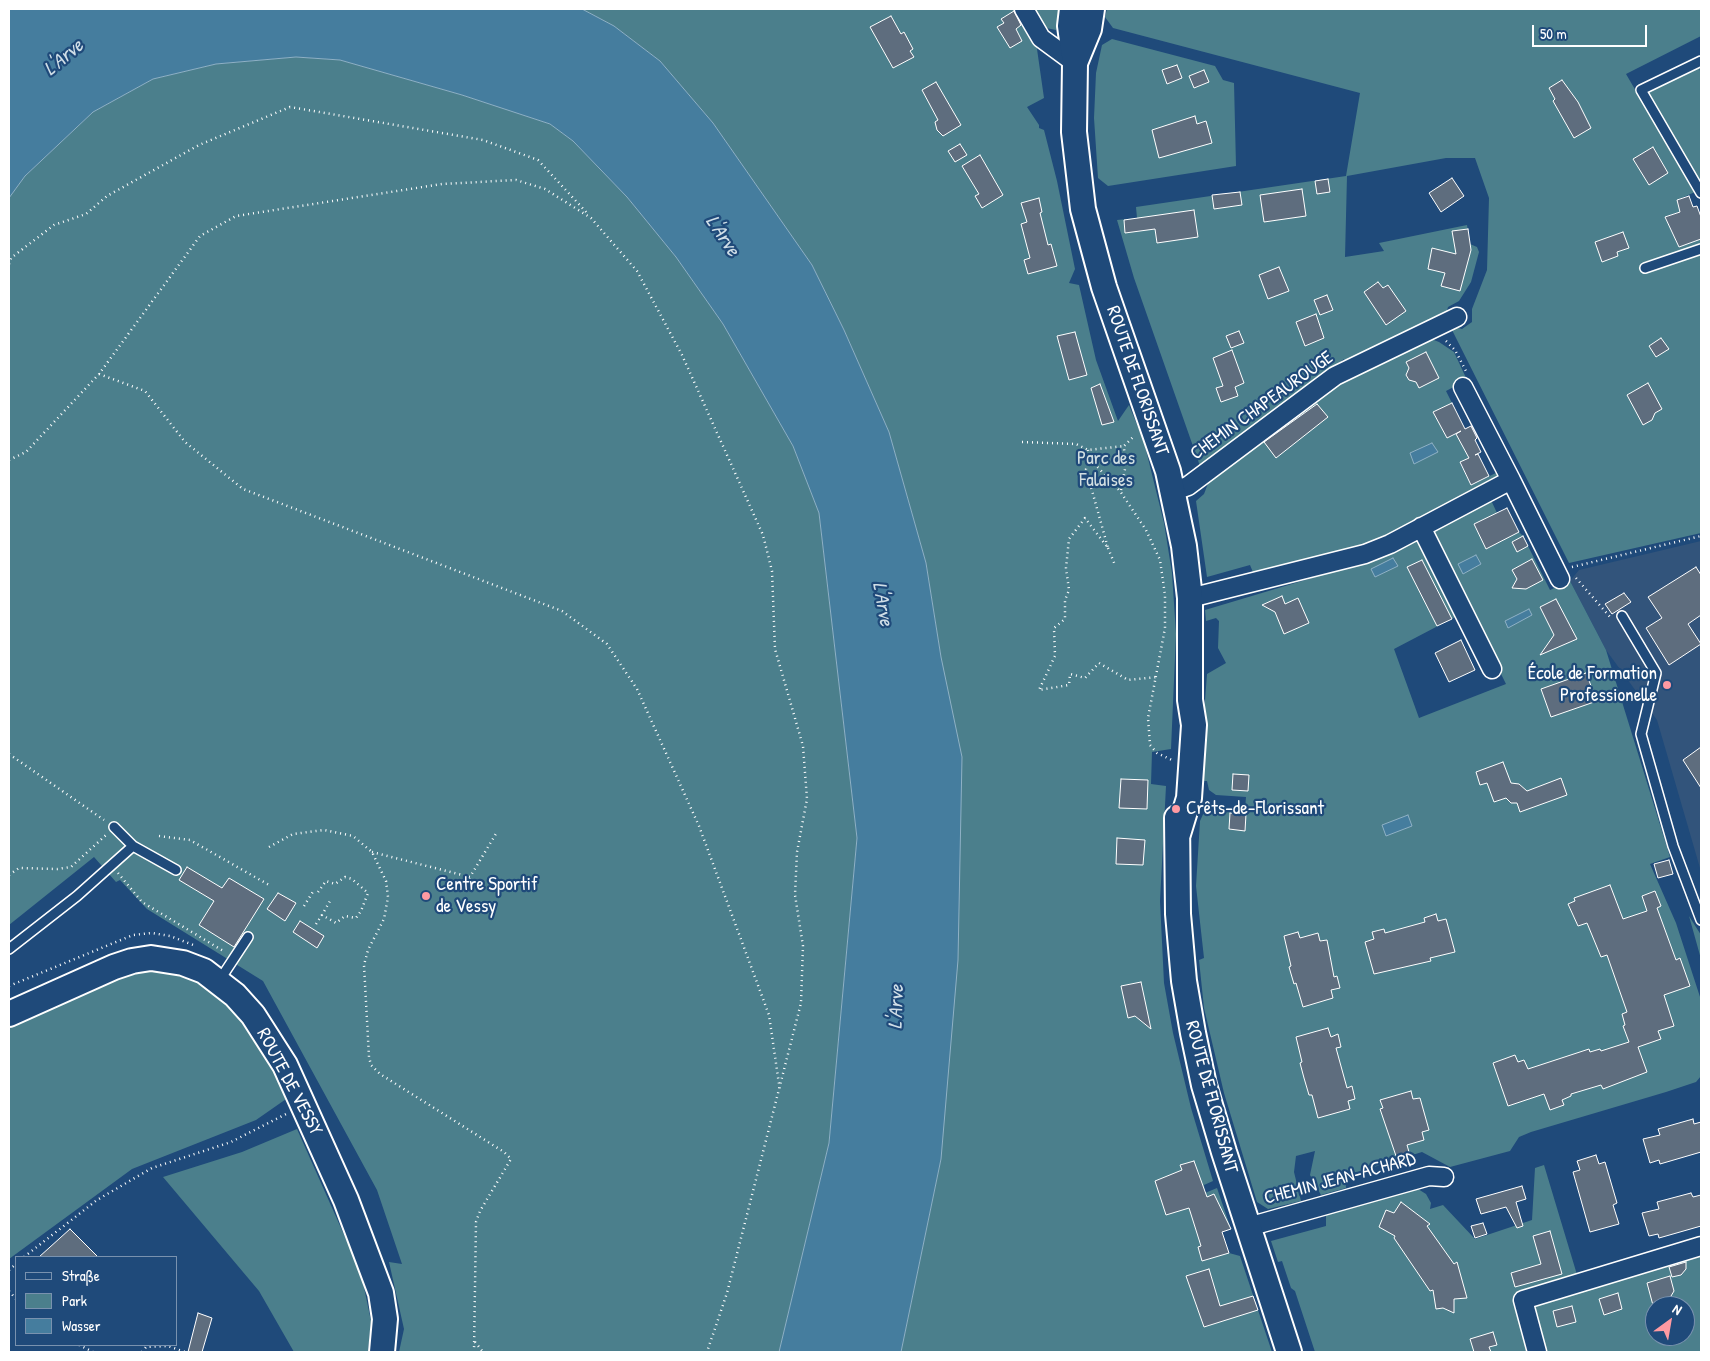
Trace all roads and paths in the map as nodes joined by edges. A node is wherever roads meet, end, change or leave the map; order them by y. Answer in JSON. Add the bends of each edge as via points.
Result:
{"nodes":[{"id":1,"x":1024,"y":9,"type":"edge"},
{"id":2,"x":1072,"y":9,"type":"edge"},
{"id":3,"x":1092,"y":9,"type":"edge"},
{"id":4,"x":1701,"y":61,"type":"edge"},
{"id":5,"x":1075,"y":63,"type":"junction"},
{"id":6,"x":1701,"y":193,"type":"edge"},
{"id":7,"x":591,"y":218,"type":"junction"},
{"id":8,"x":1701,"y":249,"type":"edge"},
{"id":9,"x":9,"y":264,"type":"edge"},
{"id":10,"x":1645,"y":268,"type":"dead end"},
{"id":11,"x":1457,"y":317,"type":"dead end"},
{"id":12,"x":99,"y":374,"type":"junction"},
{"id":13,"x":1464,"y":386,"type":"dead end"},
{"id":14,"x":1154,"y":425,"type":"junction"},
{"id":15,"x":1022,"y":442,"type":"dead end"},
{"id":16,"x":1124,"y":446,"type":"junction"},
{"id":17,"x":1088,"y":450,"type":"junction"},
{"id":18,"x":9,"y":460,"type":"edge"},
{"id":19,"x":1091,"y":460,"type":"junction"},
{"id":20,"x":1511,"y":480,"type":"junction"},
{"id":21,"x":1120,"y":491,"type":"junction"},
{"id":22,"x":1174,"y":491,"type":"junction"},
{"id":23,"x":1421,"y":527,"type":"junction"},
{"id":24,"x":1701,"y":536,"type":"edge"},
{"id":25,"x":1108,"y":548,"type":"junction"},
{"id":26,"x":1114,"y":565,"type":"dead end"},
{"id":27,"x":1560,"y":579,"type":"dead end"},
{"id":28,"x":1190,"y":598,"type":"junction"},
{"id":29,"x":1622,"y":616,"type":"joint"},
{"id":30,"x":1492,"y":669,"type":"dead end"},
{"id":31,"x":1157,"y":677,"type":"junction"},
{"id":32,"x":9,"y":754,"type":"edge"},
{"id":33,"x":1172,"y":760,"type":"dead end"},
{"id":34,"x":114,"y":827,"type":"junction"},
{"id":35,"x":497,"y":832,"type":"dead end"},
{"id":36,"x":159,"y":836,"type":"dead end"},
{"id":37,"x":133,"y":846,"type":"junction"},
{"id":38,"x":269,"y":847,"type":"dead end"},
{"id":39,"x":372,"y":852,"type":"junction"},
{"id":40,"x":113,"y":866,"type":"junction"},
{"id":41,"x":176,"y":870,"type":"dead end"},
{"id":42,"x":9,"y":875,"type":"edge"},
{"id":43,"x":470,"y":877,"type":"junction"},
{"id":44,"x":269,"y":885,"type":"dead end"},
{"id":45,"x":464,"y":887,"type":"dead end"},
{"id":46,"x":314,"y":890,"type":"dead end"},
{"id":47,"x":318,"y":892,"type":"dead end"},
{"id":48,"x":330,"y":901,"type":"dead end"},
{"id":49,"x":304,"y":906,"type":"dead end"},
{"id":50,"x":322,"y":915,"type":"junction"},
{"id":51,"x":1701,"y":920,"type":"edge"},
{"id":52,"x":316,"y":924,"type":"dead end"},
{"id":53,"x":248,"y":937,"type":"dead end"},
{"id":54,"x":9,"y":949,"type":"edge"},
{"id":55,"x":202,"y":950,"type":"dead end"},
{"id":56,"x":235,"y":958,"type":"junction"},
{"id":57,"x":219,"y":982,"type":"junction"},
{"id":58,"x":9,"y":986,"type":"edge"},
{"id":59,"x":9,"y":1014,"type":"edge"},
{"id":60,"x":780,"y":1092,"type":"junction"},
{"id":61,"x":304,"y":1104,"type":"junction"},
{"id":62,"x":1444,"y":1177,"type":"dead end"},
{"id":63,"x":1248,"y":1227,"type":"junction"},
{"id":64,"x":1701,"y":1246,"type":"edge"},
{"id":65,"x":25,"y":1256,"type":"edge"},
{"id":66,"x":474,"y":1341,"type":"junction"},
{"id":67,"x":81,"y":1346,"type":"edge"},
{"id":68,"x":93,"y":1352,"type":"edge"},
{"id":69,"x":142,"y":1352,"type":"edge"},
{"id":70,"x":185,"y":1352,"type":"edge"},
{"id":71,"x":382,"y":1352,"type":"edge"},
{"id":72,"x":474,"y":1352,"type":"edge"},
{"id":73,"x":483,"y":1352,"type":"edge"},
{"id":74,"x":706,"y":1352,"type":"edge"},
{"id":75,"x":1289,"y":1352,"type":"edge"},
{"id":76,"x":1537,"y":1352,"type":"edge"}],
"edges":[{"from":1,"to":5,"type":"street","via":[[1041,38]]},
{"from":2,"to":5,"type":"main road","name":"ROUTE DE FLORISSANT","via":[[1070,26]]},
{"from":3,"to":5,"type":"main road","name":"ROUTE DE FLORISSANT","via":[[1089,29]]},
{"from":4,"to":6,"type":"lane","via":[[1641,90]]},
{"from":5,"to":14,"type":"main road","name":"ROUTE DE FLORISSANT","via":[[1074,132],[1083,209],[1104,288]]},
{"from":7,"to":9,"type":"path","via":[[538,160],[483,140],[290,107],[199,145],[107,196],[86,214],[54,225],[11,258]]},
{"from":7,"to":12,"type":"path","via":[[545,189],[516,180],[442,184],[236,216],[200,236]]},
{"from":7,"to":60,"type":"path","via":[[637,271],[682,355],[763,535],[772,572],[775,649],[803,746],[807,799],[797,852],[795,895],[803,946],[801,1003]]},
{"from":8,"to":10,"type":"lane"},
{"from":11,"to":22,"type":"street","name":"CHEMIN CHAPEAUROUGE","via":[[1335,376],[1188,486]]},
{"from":12,"to":18,"type":"path","via":[[26,452]]},
{"from":12,"to":60,"type":"path","via":[[145,391],[185,442],[243,489],[562,611],[607,644],[637,689],[699,826],[769,1015]]},
{"from":13,"to":20,"type":"street"},
{"from":14,"to":16,"type":"path","via":[[1141,430]]},
{"from":14,"to":22,"type":"main road","name":"ROUTE DE FLORISSANT"},
{"from":15,"to":17,"type":"path","via":[[1076,444]]},
{"from":16,"to":17,"type":"path"},
{"from":16,"to":21,"type":"path","via":[[1125,469]]},
{"from":17,"to":19,"type":"path"},
{"from":19,"to":21,"type":"path"},
{"from":19,"to":25,"type":"path","via":[[1086,469]]},
{"from":20,"to":23,"type":"street"},
{"from":20,"to":27,"type":"street"},
{"from":21,"to":31,"type":"path","via":[[1146,530],[1160,560],[1165,594]]},
{"from":22,"to":28,"type":"main road","name":"ROUTE DE FLORISSANT"},
{"from":23,"to":28,"type":"street","via":[[1365,554]]},
{"from":23,"to":30,"type":"street"},
{"from":24,"to":29,"type":"path","via":[[1570,567],[1613,621]]},
{"from":25,"to":26,"type":"path"},
{"from":25,"to":31,"type":"path","via":[[1086,518],[1069,539],[1066,568],[1069,590],[1065,600],[1065,619],[1054,628],[1055,656],[1039,690],[1069,684],[1070,674],[1085,678],[1099,663],[1128,680]]},
{"from":28,"to":63,"type":"main road","name":"ROUTE DE FLORISSANT","via":[[1190,700],[1194,725],[1189,798],[1178,834],[1178,914],[1184,982],[1192,1033],[1207,1093]]},
{"from":29,"to":51,"type":"lane","via":[[1656,673],[1641,734],[1674,846]]},
{"from":31,"to":33,"type":"path","via":[[1148,718],[1150,745]]},
{"from":32,"to":34,"type":"path"},
{"from":34,"to":37,"type":"lane"},
{"from":34,"to":42,"type":"path","via":[[71,867],[19,868]]},
{"from":35,"to":43,"type":"path"},
{"from":36,"to":44,"type":"path","via":[[190,840]]},
{"from":37,"to":40,"type":"lane"},
{"from":37,"to":41,"type":"lane"},
{"from":38,"to":39,"type":"path","via":[[293,834],[324,830],[353,836]]},
{"from":39,"to":43,"type":"path"},
{"from":39,"to":66,"type":"path","via":[[386,882],[388,897],[384,919],[368,950],[364,966],[371,1064],[380,1074],[511,1159],[477,1218]]},
{"from":40,"to":54,"type":"lane"},
{"from":40,"to":56,"type":"path","via":[[142,902]]},
{"from":43,"to":45,"type":"path"},
{"from":46,"to":49,"type":"path"},
{"from":47,"to":50,"type":"path","via":[[326,881],[336,884],[345,876],[368,893],[356,918],[345,916],[336,923]]},
{"from":48,"to":50,"type":"path"},
{"from":50,"to":52,"type":"path"},
{"from":53,"to":56,"type":"lane"},
{"from":55,"to":58,"type":"path","via":[[186,940],[170,936],[152,933],[133,935]]},
{"from":56,"to":57,"type":"lane"},
{"from":57,"to":59,"type":"main road","name":"ROUTE DE VESSY","via":[[204,971],[165,958],[132,961]]},
{"from":57,"to":61,"type":"main road","name":"ROUTE DE VESSY","via":[[267,1035]]},
{"from":60,"to":74,"type":"path","via":[[727,1293]]},
{"from":61,"to":65,"type":"path","via":[[231,1142],[152,1168],[97,1200]]},
{"from":61,"to":71,"type":"main road","name":"ROUTE DE VESSY","via":[[346,1200],[380,1293],[385,1319]]},
{"from":62,"to":63,"type":"street","name":"CHEMIN JEAN-ACHARD","via":[[1429,1176]]},
{"from":63,"to":75,"type":"main road","name":"ROUTE DE FLORISSANT"},
{"from":64,"to":76,"type":"street","via":[[1523,1300]]},
{"from":66,"to":72,"type":"path"},
{"from":66,"to":73,"type":"path"},
{"from":67,"to":68,"type":"path"},
{"from":69,"to":70,"type":"path","via":[[146,1347],[168,1346]]}]}
